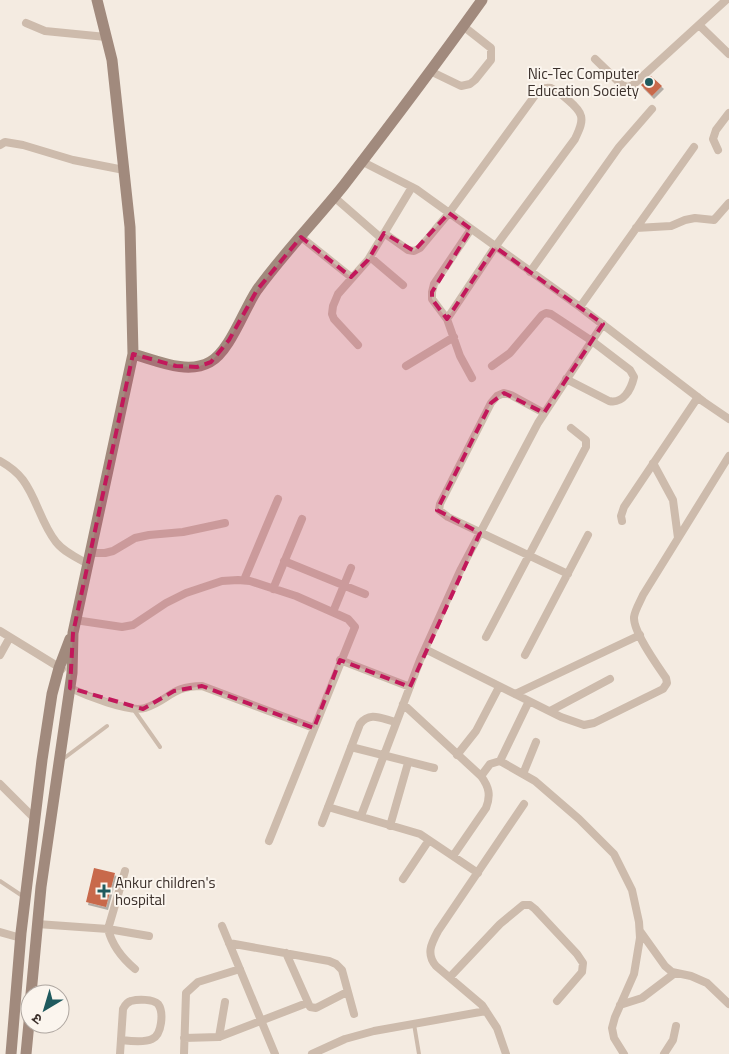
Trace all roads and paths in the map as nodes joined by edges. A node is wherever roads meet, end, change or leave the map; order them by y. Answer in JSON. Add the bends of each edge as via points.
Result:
{"nodes":[{"id":1,"x":97,"y":0,"type":"edge"},
{"id":2,"x":482,"y":0,"type":"edge"},
{"id":3,"x":726,"y":0,"type":"edge"},
{"id":4,"x":26,"y":23,"type":"dead end"},
{"id":5,"x":699,"y":25,"type":"junction"},
{"id":6,"x":464,"y":26,"type":"junction"},
{"id":7,"x":106,"y":37,"type":"junction"},
{"id":8,"x":729,"y":54,"type":"edge"},
{"id":9,"x":595,"y":58,"type":"dead end"},
{"id":10,"x":430,"y":71,"type":"junction"},
{"id":11,"x":652,"y":109,"type":"dead end"},
{"id":12,"x":729,"y":113,"type":"edge"},
{"id":13,"x":0,"y":145,"type":"edge"},
{"id":14,"x":694,"y":147,"type":"dead end"},
{"id":15,"x":718,"y":150,"type":"dead end"},
{"id":16,"x":361,"y":161,"type":"junction"},
{"id":17,"x":124,"y":170,"type":"junction"},
{"id":18,"x":412,"y":187,"type":"junction"},
{"id":19,"x":334,"y":197,"type":"junction"},
{"id":20,"x":729,"y":203,"type":"edge"},
{"id":21,"x":449,"y":213,"type":"junction"},
{"id":22,"x":636,"y":228,"type":"junction"},
{"id":23,"x":471,"y":229,"type":"junction"},
{"id":24,"x":383,"y":235,"type":"junction"},
{"id":25,"x":301,"y":237,"type":"junction"},
{"id":26,"x":496,"y":247,"type":"junction"},
{"id":27,"x":370,"y":257,"type":"junction"},
{"id":28,"x":530,"y":272,"type":"junction"},
{"id":29,"x":351,"y":278,"type":"junction"},
{"id":30,"x":403,"y":285,"type":"dead end"},
{"id":31,"x":580,"y":306,"type":"junction"},
{"id":32,"x":447,"y":319,"type":"junction"},
{"id":33,"x":603,"y":324,"type":"junction"},
{"id":34,"x":454,"y":336,"type":"junction"},
{"id":35,"x":592,"y":341,"type":"junction"},
{"id":36,"x":358,"y":346,"type":"dead end"},
{"id":37,"x":133,"y":354,"type":"junction"},
{"id":38,"x":406,"y":366,"type":"dead end"},
{"id":39,"x":492,"y":366,"type":"dead end"},
{"id":40,"x":472,"y":378,"type":"dead end"},
{"id":41,"x":566,"y":379,"type":"junction"},
{"id":42,"x":698,"y":397,"type":"junction"},
{"id":43,"x":544,"y":413,"type":"junction"},
{"id":44,"x":729,"y":419,"type":"edge"},
{"id":45,"x":571,"y":428,"type":"dead end"},
{"id":46,"x":729,"y":456,"type":"edge"},
{"id":47,"x":0,"y":460,"type":"edge"},
{"id":48,"x":653,"y":464,"type":"junction"},
{"id":49,"x":278,"y":499,"type":"dead end"},
{"id":50,"x":302,"y":519,"type":"dead end"},
{"id":51,"x":622,"y":521,"type":"dead end"},
{"id":52,"x":225,"y":523,"type":"dead end"},
{"id":53,"x":480,"y":533,"type":"junction"},
{"id":54,"x":588,"y":535,"type":"dead end"},
{"id":55,"x":678,"y":538,"type":"junction"},
{"id":56,"x":530,"y":556,"type":"junction"},
{"id":57,"x":89,"y":558,"type":"junction"},
{"id":58,"x":284,"y":561,"type":"junction"},
{"id":59,"x":351,"y":568,"type":"dead end"},
{"id":60,"x":568,"y":574,"type":"junction"},
{"id":61,"x":244,"y":580,"type":"junction"},
{"id":62,"x":344,"y":585,"type":"junction"},
{"id":63,"x":273,"y":589,"type":"junction"},
{"id":64,"x":365,"y":594,"type":"dead end"},
{"id":65,"x":333,"y":612,"type":"junction"},
{"id":66,"x":75,"y":620,"type":"junction"},
{"id":67,"x":0,"y":631,"type":"edge"},
{"id":68,"x":73,"y":633,"type":"junction"},
{"id":69,"x":640,"y":636,"type":"junction"},
{"id":70,"x":10,"y":637,"type":"junction"},
{"id":71,"x":486,"y":637,"type":"dead end"},
{"id":72,"x":425,"y":650,"type":"junction"},
{"id":73,"x":0,"y":654,"type":"edge"},
{"id":74,"x":525,"y":655,"type":"dead end"},
{"id":75,"x":340,"y":660,"type":"junction"},
{"id":76,"x":59,"y":668,"type":"junction"},
{"id":77,"x":72,"y":673,"type":"junction"},
{"id":78,"x":610,"y":679,"type":"dead end"},
{"id":79,"x":410,"y":686,"type":"junction"},
{"id":80,"x":499,"y":687,"type":"junction"},
{"id":81,"x":70,"y":688,"type":"junction"},
{"id":82,"x":515,"y":694,"type":"junction"},
{"id":83,"x":529,"y":701,"type":"junction"},
{"id":84,"x":403,"y":704,"type":"junction"},
{"id":85,"x":133,"y":708,"type":"junction"},
{"id":86,"x":550,"y":712,"type":"junction"},
{"id":87,"x":396,"y":722,"type":"junction"},
{"id":88,"x":107,"y":726,"type":"dead end"},
{"id":89,"x":314,"y":728,"type":"junction"},
{"id":90,"x":536,"y":742,"type":"dead end"},
{"id":91,"x":160,"y":747,"type":"dead end"},
{"id":92,"x":351,"y":747,"type":"junction"},
{"id":93,"x":383,"y":756,"type":"junction"},
{"id":94,"x":457,"y":756,"type":"junction"},
{"id":95,"x":59,"y":761,"type":"junction"},
{"id":96,"x":500,"y":761,"type":"junction"},
{"id":97,"x":408,"y":762,"type":"junction"},
{"id":98,"x":434,"y":768,"type":"dead end"},
{"id":99,"x":523,"y":774,"type":"junction"},
{"id":100,"x":481,"y":776,"type":"junction"},
{"id":101,"x":0,"y":784,"type":"edge"},
{"id":102,"x":524,"y":804,"type":"dead end"},
{"id":103,"x":328,"y":807,"type":"junction"},
{"id":104,"x":361,"y":816,"type":"junction"},
{"id":105,"x":35,"y":819,"type":"junction"},
{"id":106,"x":322,"y":823,"type":"dead end"},
{"id":107,"x":390,"y":826,"type":"junction"},
{"id":108,"x":429,"y":840,"type":"junction"},
{"id":109,"x":269,"y":841,"type":"dead end"},
{"id":110,"x":453,"y":856,"type":"junction"},
{"id":111,"x":125,"y":871,"type":"dead end"},
{"id":112,"x":478,"y":873,"type":"junction"},
{"id":113,"x":403,"y":880,"type":"dead end"},
{"id":114,"x":0,"y":881,"type":"edge"},
{"id":115,"x":25,"y":898,"type":"junction"},
{"id":116,"x":37,"y":924,"type":"junction"},
{"id":117,"x":222,"y":926,"type":"dead end"},
{"id":118,"x":108,"y":930,"type":"junction"},
{"id":119,"x":640,"y":931,"type":"junction"},
{"id":120,"x":0,"y":932,"type":"edge"},
{"id":121,"x":148,"y":936,"type":"dead end"},
{"id":122,"x":21,"y":938,"type":"junction"},
{"id":123,"x":229,"y":943,"type":"junction"},
{"id":124,"x":286,"y":953,"type":"junction"},
{"id":125,"x":135,"y":969,"type":"dead end"},
{"id":126,"x":240,"y":969,"type":"junction"},
{"id":127,"x":675,"y":973,"type":"junction"},
{"id":128,"x":450,"y":977,"type":"junction"},
{"id":129,"x":33,"y":984,"type":"edge"},
{"id":130,"x":347,"y":992,"type":"junction"},
{"id":131,"x":557,"y":1001,"type":"dead end"},
{"id":132,"x":225,"y":1002,"type":"dead end"},
{"id":133,"x":307,"y":1003,"type":"junction"},
{"id":134,"x":620,"y":1004,"type":"junction"},
{"id":135,"x":729,"y":1004,"type":"edge"},
{"id":136,"x":486,"y":1010,"type":"junction"},
{"id":137,"x":354,"y":1014,"type":"dead end"},
{"id":138,"x":261,"y":1022,"type":"junction"},
{"id":139,"x":414,"y":1023,"type":"junction"},
{"id":140,"x":676,"y":1026,"type":"dead end"},
{"id":141,"x":28,"y":1034,"type":"edge"},
{"id":142,"x":219,"y":1037,"type":"junction"},
{"id":143,"x":184,"y":1038,"type":"junction"},
{"id":144,"x":121,"y":1040,"type":"junction"},
{"id":145,"x":11,"y":1054,"type":"edge"},
{"id":146,"x":26,"y":1054,"type":"edge"},
{"id":147,"x":120,"y":1054,"type":"edge"},
{"id":148,"x":184,"y":1054,"type":"edge"},
{"id":149,"x":275,"y":1054,"type":"edge"},
{"id":150,"x":312,"y":1054,"type":"edge"},
{"id":151,"x":419,"y":1054,"type":"edge"},
{"id":152,"x":506,"y":1054,"type":"edge"},
{"id":153,"x":624,"y":1054,"type":"edge"},
{"id":154,"x":664,"y":1054,"type":"edge"}],
"edges":[{"from":1,"to":7,"type":"street"},
{"from":2,"to":6,"type":"street"},
{"from":3,"to":5,"type":"street"},
{"from":4,"to":7,"type":"street","via":[[45,32]]},
{"from":5,"to":8,"type":"street"},
{"from":5,"to":9,"type":"street","via":[[628,87]]},
{"from":6,"to":10,"type":"street"},
{"from":6,"to":10,"type":"street","via":[[491,48],[491,60],[470,84],[462,86]]},
{"from":7,"to":17,"type":"street","via":[[112,60]]},
{"from":10,"to":16,"type":"street"},
{"from":11,"to":28,"type":"street","via":[[619,147]]},
{"from":12,"to":15,"type":"street","via":[[713,139]]},
{"from":13,"to":17,"type":"street","via":[[5,142],[23,145],[65,158]]},
{"from":14,"to":22,"type":"street"},
{"from":16,"to":18,"type":"street"},
{"from":16,"to":19,"type":"street"},
{"from":17,"to":37,"type":"street","via":[[130,228]]},
{"from":18,"to":21,"type":"street"},
{"from":18,"to":24,"type":"street"},
{"from":19,"to":24,"type":"street"},
{"from":19,"to":25,"type":"street"},
{"from":20,"to":22,"type":"street","via":[[714,220],[694,218],[671,226]]},
{"from":21,"to":23,"type":"street"},
{"from":21,"to":24,"type":"street","via":[[414,251]]},
{"from":21,"to":26,"type":"street","via":[[539,90],[550,88],[576,106],[581,116],[575,139]]},
{"from":22,"to":31,"type":"street"},
{"from":23,"to":26,"type":"street"},
{"from":23,"to":32,"type":"street","via":[[434,284],[432,300]]},
{"from":24,"to":27,"type":"street"},
{"from":25,"to":29,"type":"street"},
{"from":25,"to":37,"type":"street","via":[[257,290],[229,340],[211,362],[197,367],[176,366]]},
{"from":26,"to":28,"type":"street"},
{"from":26,"to":32,"type":"street"},
{"from":27,"to":29,"type":"street"},
{"from":27,"to":30,"type":"street"},
{"from":28,"to":31,"type":"street"},
{"from":29,"to":36,"type":"street","via":[[338,294],[332,314]]},
{"from":31,"to":33,"type":"street"},
{"from":32,"to":34,"type":"street"},
{"from":33,"to":35,"type":"street"},
{"from":33,"to":42,"type":"street"},
{"from":34,"to":38,"type":"street"},
{"from":34,"to":40,"type":"street"},
{"from":35,"to":39,"type":"street","via":[[546,313],[510,353]]},
{"from":35,"to":41,"type":"street"},
{"from":35,"to":41,"type":"street","via":[[630,370],[634,377],[622,399],[609,401]]},
{"from":37,"to":57,"type":"street"},
{"from":41,"to":43,"type":"street"},
{"from":42,"to":44,"type":"street"},
{"from":42,"to":48,"type":"street"},
{"from":43,"to":53,"type":"street"},
{"from":43,"to":53,"type":"street","via":[[504,393],[491,403],[440,504],[440,510],[448,517]]},
{"from":45,"to":56,"type":"street","via":[[582,434],[586,447]]},
{"from":46,"to":55,"type":"street"},
{"from":47,"to":57,"type":"street","via":[[13,468],[24,481],[57,543],[68,552]]},
{"from":48,"to":51,"type":"street","via":[[624,507]]},
{"from":48,"to":55,"type":"street","via":[[673,500]]},
{"from":49,"to":61,"type":"street"},
{"from":50,"to":58,"type":"street"},
{"from":52,"to":57,"type":"street","via":[[135,538]]},
{"from":53,"to":56,"type":"street"},
{"from":53,"to":72,"type":"street"},
{"from":54,"to":60,"type":"street"},
{"from":55,"to":69,"type":"street","via":[[636,611],[635,624]]},
{"from":56,"to":60,"type":"street"},
{"from":56,"to":71,"type":"street"},
{"from":57,"to":66,"type":"street"},
{"from":58,"to":62,"type":"street"},
{"from":58,"to":63,"type":"street"},
{"from":59,"to":62,"type":"street"},
{"from":60,"to":74,"type":"street"},
{"from":61,"to":63,"type":"street"},
{"from":61,"to":66,"type":"street","via":[[222,581],[186,593],[133,625],[122,627]]},
{"from":62,"to":64,"type":"street"},
{"from":62,"to":65,"type":"street"},
{"from":63,"to":65,"type":"street"},
{"from":65,"to":75,"type":"street","via":[[348,618],[355,627]]},
{"from":66,"to":68,"type":"street"},
{"from":67,"to":70,"type":"street"},
{"from":68,"to":76,"type":"street"},
{"from":68,"to":77,"type":"street"},
{"from":69,"to":82,"type":"street"},
{"from":69,"to":86,"type":"street","via":[[666,678],[663,689],[594,723],[584,725]]},
{"from":70,"to":73,"type":"street"},
{"from":70,"to":76,"type":"street"},
{"from":72,"to":79,"type":"street"},
{"from":72,"to":80,"type":"street"},
{"from":75,"to":79,"type":"street"},
{"from":75,"to":89,"type":"street"},
{"from":76,"to":77,"type":"street"},
{"from":76,"to":105,"type":"street","via":[[52,694]]},
{"from":77,"to":81,"type":"street"},
{"from":78,"to":86,"type":"street"},
{"from":79,"to":84,"type":"street"},
{"from":80,"to":82,"type":"street"},
{"from":80,"to":94,"type":"street","via":[[476,730]]},
{"from":81,"to":85,"type":"street"},
{"from":81,"to":95,"type":"street"},
{"from":82,"to":83,"type":"street"},
{"from":83,"to":86,"type":"street"},
{"from":83,"to":96,"type":"street"},
{"from":84,"to":87,"type":"street"},
{"from":84,"to":94,"type":"street"},
{"from":85,"to":89,"type":"street","via":[[144,709],[174,691],[202,686]]},
{"from":85,"to":91,"type":"lane"},
{"from":87,"to":92,"type":"street","via":[[370,716],[365,718]]},
{"from":87,"to":93,"type":"street"},
{"from":88,"to":95,"type":"lane"},
{"from":89,"to":109,"type":"street"},
{"from":90,"to":99,"type":"street"},
{"from":92,"to":93,"type":"street"},
{"from":92,"to":103,"type":"street"},
{"from":93,"to":97,"type":"street"},
{"from":93,"to":104,"type":"street"},
{"from":94,"to":100,"type":"street"},
{"from":95,"to":116,"type":"street"},
{"from":96,"to":99,"type":"street"},
{"from":96,"to":100,"type":"street","via":[[490,764]]},
{"from":97,"to":98,"type":"street"},
{"from":97,"to":107,"type":"street"},
{"from":99,"to":119,"type":"street","via":[[566,806],[614,854],[632,890]]},
{"from":100,"to":110,"type":"street","via":[[487,785],[489,800]]},
{"from":101,"to":105,"type":"street"},
{"from":102,"to":112,"type":"street"},
{"from":103,"to":104,"type":"street"},
{"from":103,"to":106,"type":"street"},
{"from":104,"to":107,"type":"street"},
{"from":105,"to":115,"type":"street"},
{"from":107,"to":108,"type":"street","via":[[420,834]]},
{"from":108,"to":110,"type":"street"},
{"from":108,"to":113,"type":"street"},
{"from":110,"to":112,"type":"street"},
{"from":111,"to":118,"type":"street"},
{"from":112,"to":128,"type":"street","via":[[433,940],[431,960]]},
{"from":114,"to":115,"type":"lane"},
{"from":115,"to":122,"type":"street"},
{"from":116,"to":118,"type":"street"},
{"from":116,"to":129,"type":"street"},
{"from":117,"to":123,"type":"street"},
{"from":118,"to":121,"type":"street"},
{"from":118,"to":125,"type":"street","via":[[114,944]]},
{"from":119,"to":127,"type":"street","via":[[665,966]]},
{"from":119,"to":134,"type":"street","via":[[634,974]]},
{"from":120,"to":122,"type":"street"},
{"from":122,"to":145,"type":"street"},
{"from":123,"to":124,"type":"street"},
{"from":123,"to":126,"type":"street"},
{"from":124,"to":130,"type":"street","via":[[336,964],[342,970]]},
{"from":124,"to":133,"type":"street"},
{"from":126,"to":138,"type":"street"},
{"from":126,"to":143,"type":"street","via":[[198,982],[186,993]]},
{"from":127,"to":134,"type":"street","via":[[642,998]]},
{"from":127,"to":135,"type":"street","via":[[707,983]]},
{"from":128,"to":131,"type":"street","via":[[500,924],[523,905],[530,905],[583,963],[582,972]]},
{"from":128,"to":136,"type":"street"},
{"from":130,"to":133,"type":"street","via":[[316,1008]]},
{"from":130,"to":137,"type":"street"},
{"from":132,"to":142,"type":"street"},
{"from":133,"to":138,"type":"street"},
{"from":134,"to":153,"type":"street","via":[[612,1028]]},
{"from":136,"to":139,"type":"street"},
{"from":136,"to":152,"type":"street","via":[[497,1028]]},
{"from":138,"to":142,"type":"street"},
{"from":138,"to":149,"type":"street"},
{"from":139,"to":150,"type":"street","via":[[345,1039]]},
{"from":139,"to":151,"type":"lane"},
{"from":140,"to":154,"type":"street","via":[[673,1040]]},
{"from":141,"to":146,"type":"street"},
{"from":142,"to":143,"type":"street"},
{"from":143,"to":148,"type":"street"},
{"from":144,"to":144,"type":"street","via":[[125,1004],[152,1000],[158,1004],[161,1010],[158,1036],[148,1041]]},
{"from":144,"to":147,"type":"street"}]}
